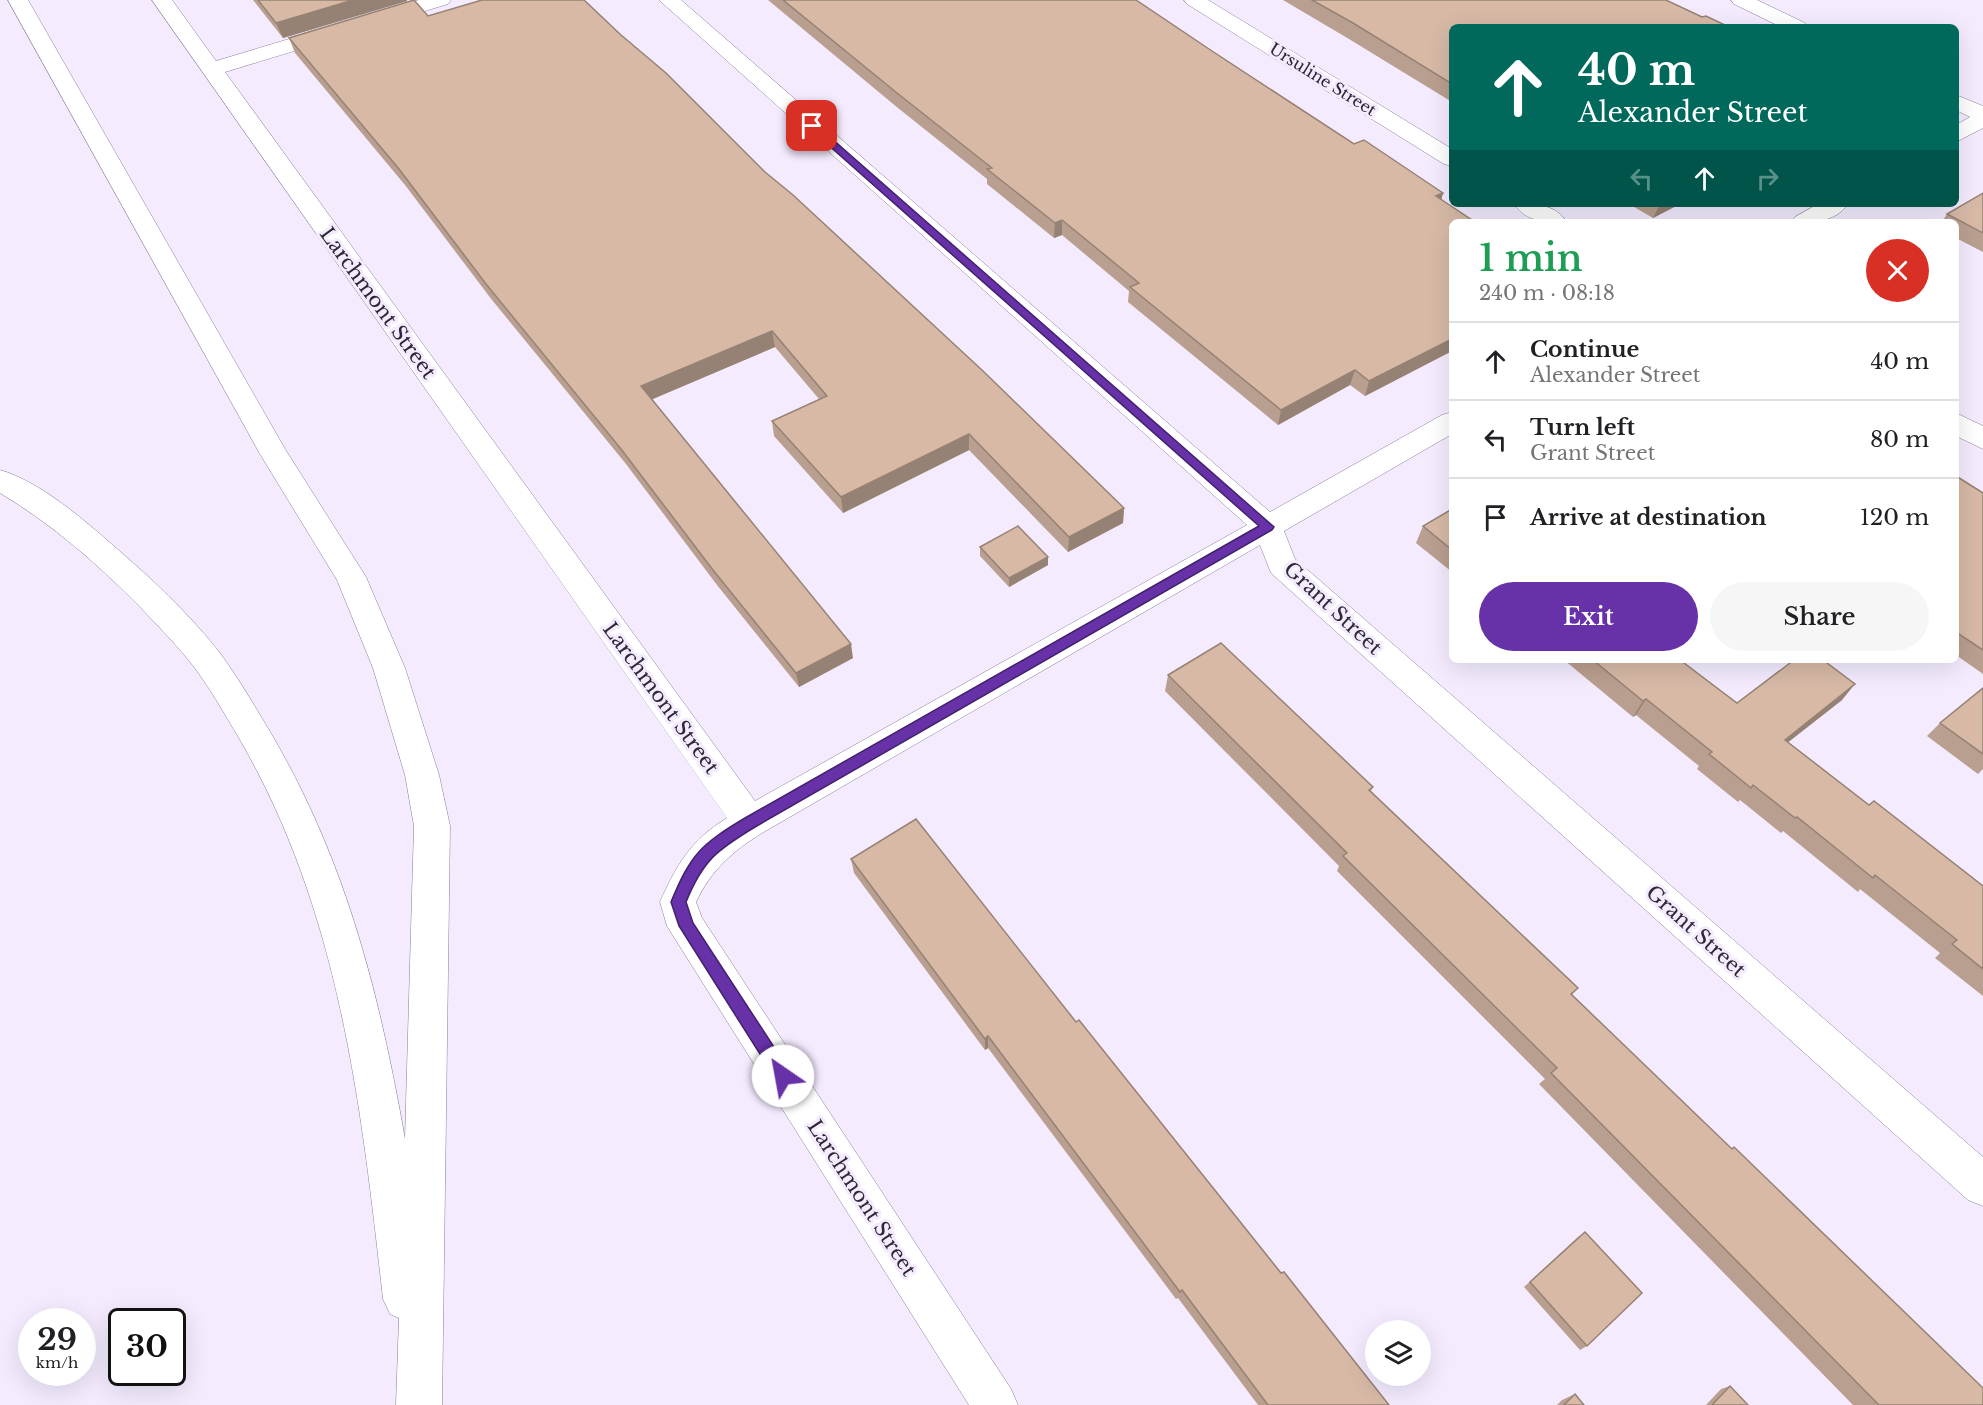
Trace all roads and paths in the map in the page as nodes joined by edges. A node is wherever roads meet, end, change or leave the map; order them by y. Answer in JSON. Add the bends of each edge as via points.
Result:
{"nodes":[{"id":1,"x":18,"y":0,"type":"edge"},
{"id":2,"x":162,"y":0,"type":"edge"},
{"id":3,"x":441,"y":0,"type":"edge"},
{"id":4,"x":669,"y":0,"type":"edge"},
{"id":5,"x":1194,"y":0,"type":"edge"},
{"id":6,"x":1741,"y":0,"type":"edge"},
{"id":7,"x":1792,"y":24,"type":"edge"},
{"id":8,"x":211,"y":69,"type":"junction"},
{"id":9,"x":1959,"y":103,"type":"edge"},
{"id":10,"x":1983,"y":115,"type":"edge"},
{"id":11,"x":1983,"y":119,"type":"edge"},
{"id":12,"x":1959,"y":133,"type":"edge"},
{"id":13,"x":1449,"y":157,"type":"edge"},
{"id":14,"x":1531,"y":207,"type":"edge"},
{"id":15,"x":1831,"y":207,"type":"edge"},
{"id":16,"x":1550,"y":219,"type":"edge"},
{"id":17,"x":1809,"y":219,"type":"edge"},
{"id":18,"x":1449,"y":424,"type":"edge"},
{"id":19,"x":1959,"y":425,"type":"edge"},
{"id":20,"x":1983,"y":439,"type":"edge"},
{"id":21,"x":0,"y":480,"type":"edge"},
{"id":22,"x":1268,"y":527,"type":"junction"},
{"id":23,"x":750,"y":822,"type":"junction"},
{"id":24,"x":1983,"y":1185,"type":"edge"},
{"id":25,"x":419,"y":1405,"type":"edge"},
{"id":26,"x":995,"y":1405,"type":"edge"}],
"edges":[{"from":1,"to":25,"type":"main road","via":[[274,454],[351,577],[389,668],[422,775],[432,826]]},
{"from":2,"to":8,"type":"main road","name":"Larchmont Street"},
{"from":3,"to":8,"type":"main road"},
{"from":4,"to":22,"type":"main road","name":"Grant Street"},
{"from":5,"to":13,"type":"main road","name":"Ursuline Street"},
{"from":6,"to":7,"type":"main road"},
{"from":8,"to":23,"type":"main road","name":"Larchmont Street"},
{"from":9,"to":10,"type":"main road"},
{"from":11,"to":12,"type":"main road"},
{"from":14,"to":16,"type":"main road"},
{"from":15,"to":17,"type":"main road"},
{"from":18,"to":22,"type":"main road"},
{"from":19,"to":20,"type":"main road"},
{"from":21,"to":25,"type":"main road","via":[[35,498],[108,557],[204,656],[258,736],[303,822],[336,910],[367,1035],[391,1184]]},
{"from":22,"to":23,"type":"main road"},
{"from":22,"to":24,"type":"main road","name":"Grant Street","via":[[1282,565]]},
{"from":23,"to":26,"type":"main road","name":"Larchmont Street","via":[[700,858],[678,902],[686,926]]}]}
